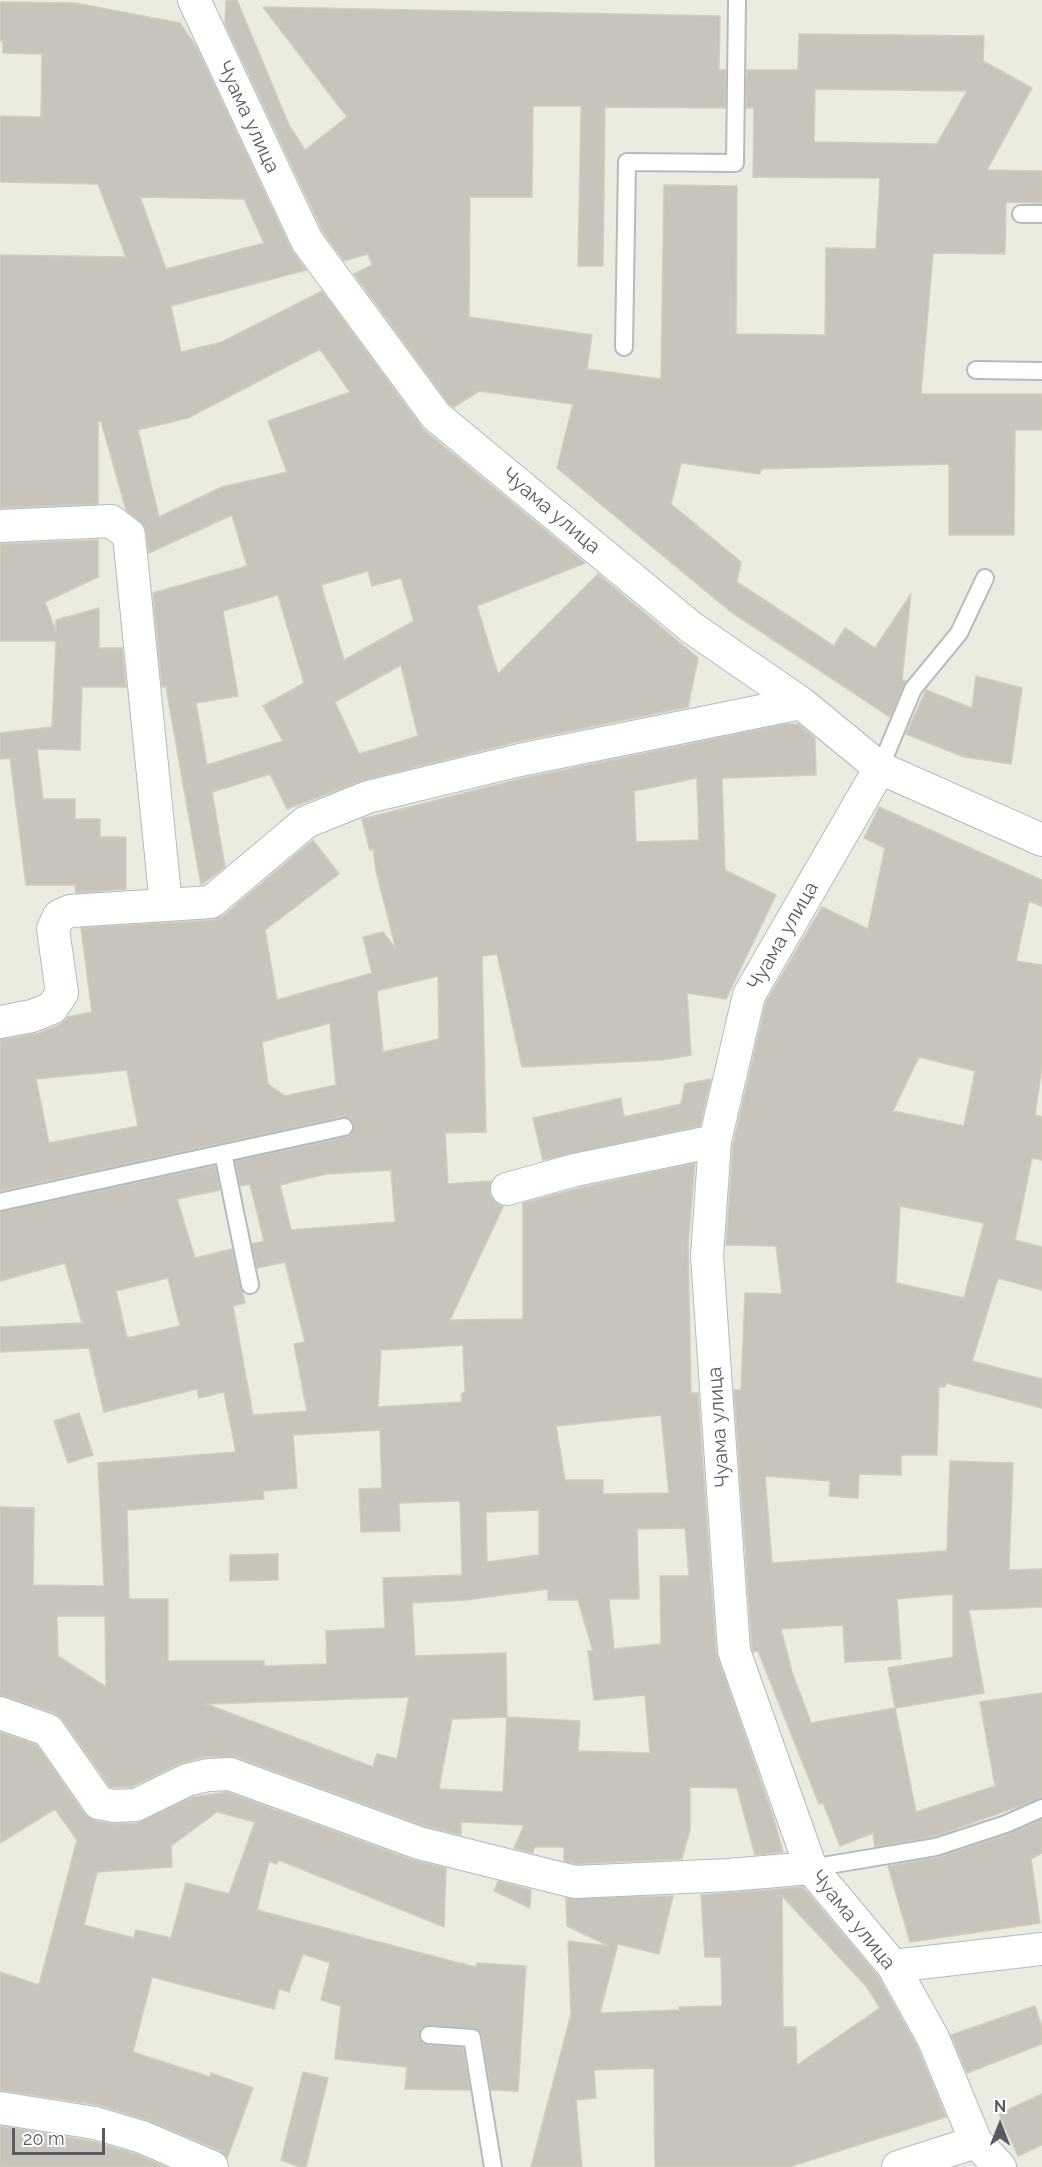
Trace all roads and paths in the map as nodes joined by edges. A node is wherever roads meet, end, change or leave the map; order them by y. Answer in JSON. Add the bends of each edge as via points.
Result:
{"nodes":[{"id":1,"x":194,"y":0,"type":"edge"},
{"id":2,"x":737,"y":0,"type":"edge"},
{"id":3,"x":1022,"y":214,"type":"dead end"},
{"id":4,"x":1042,"y":214,"type":"edge"},
{"id":5,"x":624,"y":347,"type":"dead end"},
{"id":6,"x":976,"y":370,"type":"dead end"},
{"id":7,"x":1042,"y":370,"type":"edge"},
{"id":8,"x":0,"y":526,"type":"edge"},
{"id":9,"x":985,"y":578,"type":"dead end"},
{"id":10,"x":801,"y":703,"type":"junction"},
{"id":11,"x":880,"y":768,"type":"junction"},
{"id":12,"x":1042,"y":840,"type":"edge"},
{"id":13,"x":166,"y":905,"type":"junction"},
{"id":14,"x":0,"y":1022,"type":"edge"},
{"id":15,"x":344,"y":1126,"type":"dead end"},
{"id":16,"x":715,"y":1141,"type":"junction"},
{"id":17,"x":223,"y":1153,"type":"junction"},
{"id":18,"x":507,"y":1190,"type":"dead end"},
{"id":19,"x":0,"y":1202,"type":"edge"},
{"id":20,"x":250,"y":1285,"type":"dead end"},
{"id":21,"x":0,"y":1713,"type":"edge"},
{"id":22,"x":1042,"y":1808,"type":"edge"},
{"id":23,"x":811,"y":1868,"type":"junction"},
{"id":24,"x":1042,"y":1949,"type":"edge"},
{"id":25,"x":892,"y":1966,"type":"junction"},
{"id":26,"x":429,"y":2035,"type":"dead end"},
{"id":27,"x":0,"y":2108,"type":"edge"},
{"id":28,"x":976,"y":2142,"type":"junction"},
{"id":29,"x":212,"y":2167,"type":"edge"},
{"id":30,"x":493,"y":2167,"type":"edge"},
{"id":31,"x":898,"y":2167,"type":"edge"},
{"id":32,"x":1000,"y":2167,"type":"edge"}],
"edges":[{"from":1,"to":10,"type":"street","name":"Чуама улица","via":[[307,241],[436,416],[692,628]]},
{"from":2,"to":5,"type":"lane","via":[[735,163],[627,162]]},
{"from":3,"to":4,"type":"lane"},
{"from":6,"to":7,"type":"lane"},
{"from":8,"to":13,"type":"street","via":[[111,521],[129,535]]},
{"from":9,"to":11,"type":"lane","via":[[959,633],[913,689]]},
{"from":10,"to":11,"type":"street","name":"Чуама улица"},
{"from":10,"to":13,"type":"street","via":[[520,760],[368,797],[306,822],[211,902]]},
{"from":11,"to":12,"type":"street"},
{"from":11,"to":16,"type":"street","name":"Чуама улица","via":[[749,995]]},
{"from":13,"to":14,"type":"street","via":[[70,910],[59,916],[53,929],[62,993],[52,1008]]},
{"from":15,"to":17,"type":"lane"},
{"from":16,"to":18,"type":"street","via":[[575,1170]]},
{"from":16,"to":23,"type":"street","name":"Чуама улица","via":[[707,1256],[734,1651]]},
{"from":17,"to":19,"type":"lane"},
{"from":17,"to":20,"type":"lane"},
{"from":21,"to":23,"type":"street","via":[[48,1730],[99,1803],[114,1806],[136,1805],[198,1777],[230,1774],[419,1843],[575,1882]]},
{"from":22,"to":23,"type":"lane","via":[[936,1847]]},
{"from":23,"to":25,"type":"street","name":"Чуама улица"},
{"from":24,"to":25,"type":"street"},
{"from":25,"to":28,"type":"street","name":"Чуама улица","via":[[933,2038]]},
{"from":26,"to":30,"type":"lane","via":[[472,2038]]},
{"from":27,"to":29,"type":"street","via":[[95,2123],[142,2137]]},
{"from":28,"to":31,"type":"street"},
{"from":28,"to":32,"type":"street","name":"Чуама улица"}]}
